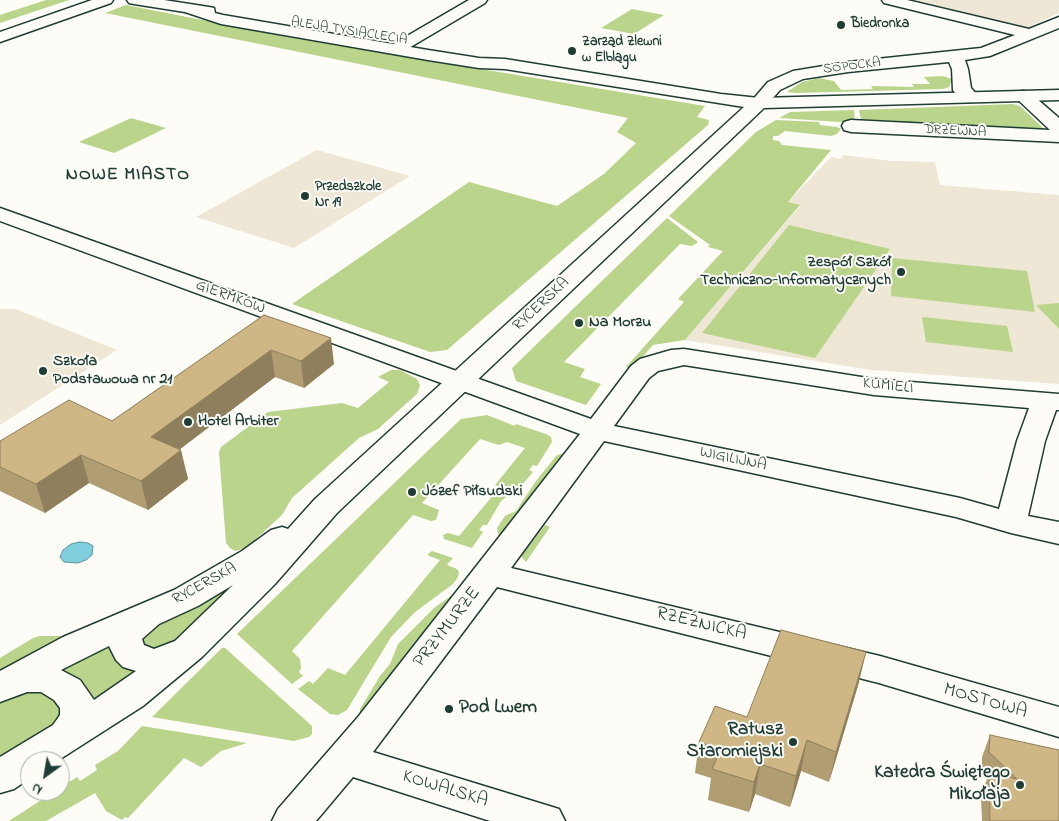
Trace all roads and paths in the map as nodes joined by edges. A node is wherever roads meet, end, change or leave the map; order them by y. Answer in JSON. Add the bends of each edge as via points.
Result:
{"nodes":[{"id":1,"x":88,"y":0,"type":"edge"},
{"id":2,"x":106,"y":0,"type":"edge"},
{"id":3,"x":134,"y":0,"type":"edge"},
{"id":4,"x":480,"y":0,"type":"edge"},
{"id":5,"x":889,"y":0,"type":"edge"},
{"id":6,"x":1059,"y":22,"type":"edge"},
{"id":7,"x":0,"y":30,"type":"edge"},
{"id":8,"x":1031,"y":34,"type":"junction"},
{"id":9,"x":0,"y":37,"type":"edge"},
{"id":10,"x":402,"y":46,"type":"junction"},
{"id":11,"x":955,"y":56,"type":"junction"},
{"id":12,"x":1059,"y":95,"type":"edge"},
{"id":13,"x":1023,"y":96,"type":"junction"},
{"id":14,"x":970,"y":97,"type":"junction"},
{"id":15,"x":759,"y":103,"type":"junction"},
{"id":16,"x":851,"y":126,"type":"dead end"},
{"id":17,"x":1059,"y":129,"type":"edge"},
{"id":18,"x":0,"y":214,"type":"edge"},
{"id":19,"x":459,"y":382,"type":"junction"},
{"id":20,"x":1052,"y":402,"type":"edge"},
{"id":21,"x":597,"y":431,"type":"junction"},
{"id":22,"x":326,"y":506,"type":"junction"},
{"id":23,"x":1011,"y":523,"type":"junction"},
{"id":24,"x":1059,"y":533,"type":"edge"},
{"id":25,"x":489,"y":574,"type":"junction"},
{"id":26,"x":149,"y":614,"type":"junction"},
{"id":27,"x":190,"y":648,"type":"junction"},
{"id":28,"x":911,"y":680,"type":"joint"},
{"id":29,"x":3,"y":686,"type":"edge"},
{"id":30,"x":1059,"y":722,"type":"edge"},
{"id":31,"x":66,"y":736,"type":"junction"},
{"id":32,"x":345,"y":759,"type":"junction"},
{"id":33,"x":0,"y":777,"type":"edge"},
{"id":34,"x":292,"y":821,"type":"edge"},
{"id":35,"x":545,"y":821,"type":"edge"}],
"edges":[{"from":1,"to":7,"type":"street"},
{"from":2,"to":9,"type":"street"},
{"from":3,"to":10,"type":"street","name":"ALEJA TYSIĄCLECIA","via":[[221,18]]},
{"from":4,"to":10,"type":"street"},
{"from":5,"to":8,"type":"street"},
{"from":6,"to":8,"type":"street","name":"SOPOCKA"},
{"from":8,"to":11,"type":"street","name":"SOPOCKA","via":[[984,53]]},
{"from":10,"to":15,"type":"street","name":"ALEJA TYSIĄCLECIA","via":[[480,62]]},
{"from":11,"to":14,"type":"street","via":[[962,90]]},
{"from":11,"to":15,"type":"street","name":"SOPOCKA","via":[[806,73],[779,83]]},
{"from":12,"to":13,"type":"street","name":"ALEJA TYSIĄCLECIA"},
{"from":13,"to":14,"type":"street","name":"ALEJA TYSIĄCLECIA"},
{"from":13,"to":17,"type":"street"},
{"from":14,"to":15,"type":"street","name":"ALEJA TYSIĄCLECIA"},
{"from":15,"to":19,"type":"street","name":"RYCERSKA"},
{"from":16,"to":17,"type":"street","name":"DRZEWNA"},
{"from":18,"to":19,"type":"street","name":"GIERMKÓW"},
{"from":19,"to":21,"type":"street","name":"WIGILIJNA"},
{"from":19,"to":22,"type":"street","name":"RYCERSKA"},
{"from":20,"to":21,"type":"street","name":"KUMIELI","via":[[874,387],[684,357],[649,365],[640,372]]},
{"from":20,"to":23,"type":"street","name":"KUMIELI","via":[[1031,441]]},
{"from":21,"to":23,"type":"street","name":"WIGILIJNA","via":[[960,508]]},
{"from":21,"to":25,"type":"street","name":"PRZYMURZE"},
{"from":22,"to":26,"type":"street","name":"RYCERSKA","via":[[253,559],[186,598]]},
{"from":22,"to":27,"type":"street","name":"RYCERSKA","via":[[263,576]]},
{"from":23,"to":24,"type":"street","name":"WIGILIJNA"},
{"from":25,"to":28,"type":"street","name":"RZEŹNICKA"},
{"from":25,"to":32,"type":"street","name":"PRZYMURZE"},
{"from":26,"to":27,"type":"street","via":[[136,623],[125,639],[128,651],[135,658],[154,662],[169,659]]},
{"from":26,"to":29,"type":"street","name":"RYCERSKA","via":[[75,646]]},
{"from":27,"to":31,"type":"street","name":"RYCERSKA","via":[[130,696]]},
{"from":28,"to":30,"type":"street","name":"MOSTOWA"},
{"from":29,"to":31,"type":"street","via":[[27,678],[42,678],[67,690],[78,705],[78,715],[76,724]]},
{"from":31,"to":33,"type":"street","name":"RYCERSKA"},
{"from":32,"to":34,"type":"street","name":"PRZYMURZE"},
{"from":32,"to":35,"type":"street","name":"KOWALSKA"}]}
